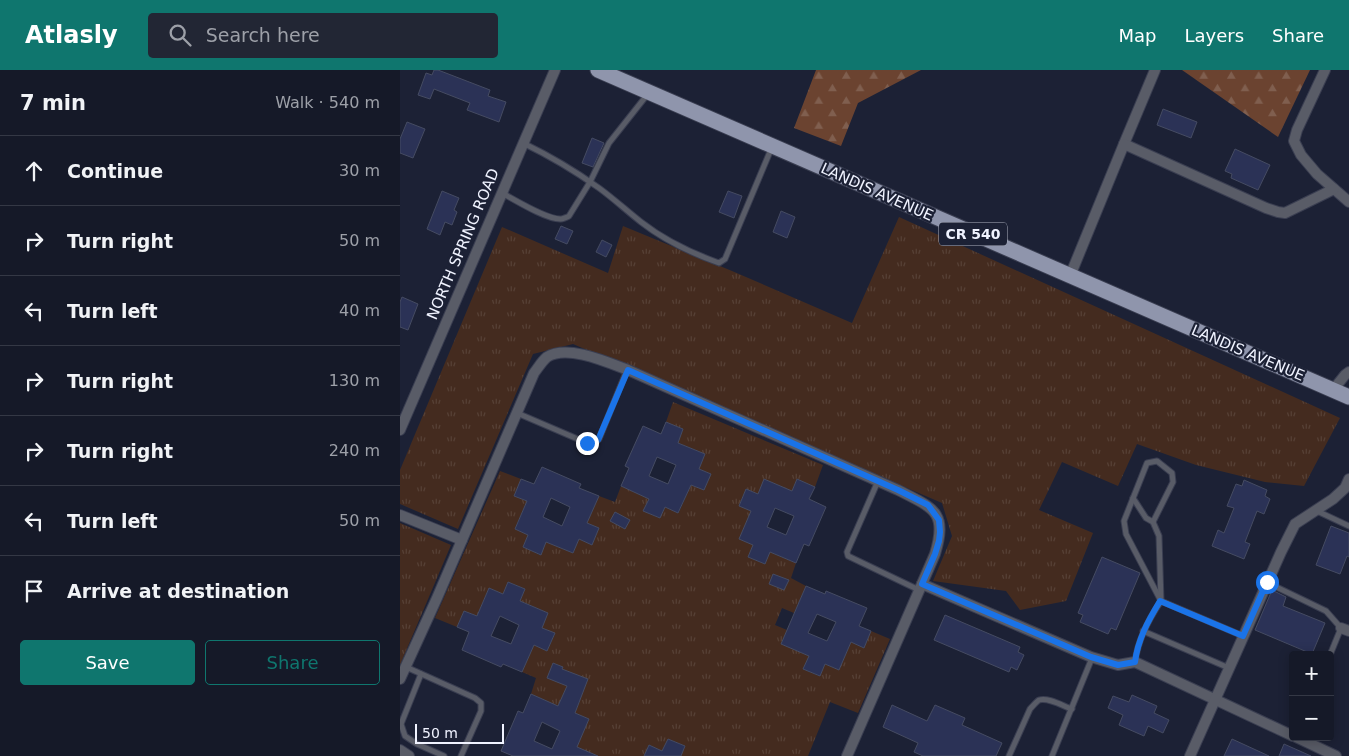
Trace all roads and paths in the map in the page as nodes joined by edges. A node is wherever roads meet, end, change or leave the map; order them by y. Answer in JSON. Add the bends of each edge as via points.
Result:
{"nodes":[{"id":1,"x":555,"y":70,"type":"edge"},
{"id":2,"x":598,"y":70,"type":"edge"},
{"id":3,"x":1155,"y":70,"type":"edge"},
{"id":4,"x":1326,"y":70,"type":"edge"},
{"id":5,"x":649,"y":92,"type":"junction"},
{"id":6,"x":523,"y":143,"type":"junction"},
{"id":7,"x":1124,"y":144,"type":"junction"},
{"id":8,"x":773,"y":147,"type":"junction"},
{"id":9,"x":590,"y":182,"type":"junction"},
{"id":10,"x":1334,"y":190,"type":"junction"},
{"id":11,"x":502,"y":193,"type":"junction"},
{"id":12,"x":1349,"y":202,"type":"edge"},
{"id":13,"x":1070,"y":276,"type":"junction"},
{"id":14,"x":628,"y":370,"type":"junction"},
{"id":15,"x":1349,"y":372,"type":"edge"},
{"id":16,"x":1333,"y":390,"type":"junction"},
{"id":17,"x":1349,"y":397,"type":"edge"},
{"id":18,"x":517,"y":413,"type":"junction"},
{"id":19,"x":403,"y":415,"type":"edge"},
{"id":20,"x":400,"y":430,"type":"edge"},
{"id":21,"x":1349,"y":480,"type":"edge"},
{"id":22,"x":878,"y":481,"type":"junction"},
{"id":23,"x":1133,"y":498,"type":"junction"},
{"id":24,"x":1316,"y":511,"type":"junction"},
{"id":25,"x":400,"y":514,"type":"edge"},
{"id":26,"x":1153,"y":522,"type":"junction"},
{"id":27,"x":1349,"y":526,"type":"edge"},
{"id":28,"x":462,"y":540,"type":"junction"},
{"id":29,"x":1267,"y":582,"type":"junction"},
{"id":30,"x":921,"y":587,"type":"junction"},
{"id":31,"x":1160,"y":601,"type":"junction"},
{"id":32,"x":1345,"y":630,"type":"edge"},
{"id":33,"x":1143,"y":632,"type":"junction"},
{"id":34,"x":1243,"y":636,"type":"junction"},
{"id":35,"x":1332,"y":651,"type":"edge"},
{"id":36,"x":1092,"y":658,"type":"junction"},
{"id":37,"x":1135,"y":662,"type":"junction"},
{"id":38,"x":406,"y":667,"type":"junction"},
{"id":39,"x":1229,"y":668,"type":"junction"},
{"id":40,"x":422,"y":674,"type":"junction"},
{"id":41,"x":400,"y":679,"type":"edge"},
{"id":42,"x":1216,"y":699,"type":"junction"},
{"id":43,"x":1072,"y":708,"type":"junction"},
{"id":44,"x":1289,"y":734,"type":"edge"},
{"id":45,"x":1304,"y":741,"type":"edge"},
{"id":46,"x":400,"y":750,"type":"edge"},
{"id":47,"x":409,"y":756,"type":"edge"},
{"id":48,"x":444,"y":756,"type":"edge"},
{"id":49,"x":461,"y":756,"type":"edge"},
{"id":50,"x":847,"y":756,"type":"edge"},
{"id":51,"x":1010,"y":756,"type":"edge"},
{"id":52,"x":1052,"y":756,"type":"edge"},
{"id":53,"x":1190,"y":756,"type":"edge"},
{"id":54,"x":1336,"y":756,"type":"edge"}],
"edges":[{"from":1,"to":6,"type":"street","name":"NORTH SPRING ROAD"},
{"from":2,"to":5,"type":"main road","name":"LANDIS AVENUE","number":"CR 540"},
{"from":3,"to":7,"type":"street"},
{"from":4,"to":10,"type":"street","via":[[1294,141],[1301,156]]},
{"from":5,"to":8,"type":"main road","name":"LANDIS AVENUE","number":"CR 540"},
{"from":5,"to":9,"type":"lane","via":[[609,143]]},
{"from":6,"to":9,"type":"lane"},
{"from":6,"to":11,"type":"street","name":"NORTH SPRING ROAD"},
{"from":7,"to":10,"type":"street","via":[[1278,212],[1285,213]]},
{"from":7,"to":13,"type":"street"},
{"from":8,"to":9,"type":"lane","via":[[725,259],[719,263],[671,242]]},
{"from":8,"to":13,"type":"main road","name":"LANDIS AVENUE","number":"CR 540"},
{"from":9,"to":11,"type":"lane","via":[[569,216],[562,219]]},
{"from":10,"to":12,"type":"street"},
{"from":11,"to":19,"type":"street","name":"NORTH SPRING ROAD"},
{"from":13,"to":16,"type":"main road","name":"LANDIS AVENUE","number":"CR 540"},
{"from":14,"to":18,"type":"street","via":[[570,352],[557,353],[546,358],[534,373]]},
{"from":14,"to":18,"type":"lane","via":[[594,444]]},
{"from":14,"to":22,"type":"street"},
{"from":15,"to":16,"type":"street"},
{"from":16,"to":17,"type":"main road","name":"LANDIS AVENUE","number":"CR 540"},
{"from":18,"to":28,"type":"street"},
{"from":19,"to":20,"type":"street","name":"NORTH SPRING ROAD"},
{"from":21,"to":24,"type":"street","via":[[1345,488]]},
{"from":22,"to":30,"type":"street","via":[[928,505],[939,520],[939,541]]},
{"from":22,"to":30,"type":"lane","via":[[848,556]]},
{"from":23,"to":26,"type":"lane","via":[[1146,518]]},
{"from":23,"to":26,"type":"lane","via":[[1147,463],[1157,461],[1172,473],[1174,482]]},
{"from":23,"to":31,"type":"lane","via":[[1124,521],[1126,534]]},
{"from":24,"to":27,"type":"lane"},
{"from":24,"to":29,"type":"street","via":[[1296,524]]},
{"from":25,"to":28,"type":"street"},
{"from":26,"to":31,"type":"lane","via":[[1159,536]]},
{"from":28,"to":38,"type":"street"},
{"from":29,"to":32,"type":"lane","via":[[1326,611]]},
{"from":29,"to":34,"type":"street"},
{"from":30,"to":36,"type":"street"},
{"from":30,"to":50,"type":"street"},
{"from":31,"to":33,"type":"lane"},
{"from":31,"to":34,"type":"lane"},
{"from":32,"to":35,"type":"lane"},
{"from":33,"to":37,"type":"lane"},
{"from":33,"to":39,"type":"lane"},
{"from":34,"to":39,"type":"street"},
{"from":36,"to":37,"type":"street","via":[[1118,665]]},
{"from":36,"to":43,"type":"lane"},
{"from":37,"to":42,"type":"street"},
{"from":38,"to":40,"type":"lane"},
{"from":38,"to":41,"type":"street"},
{"from":39,"to":42,"type":"street"},
{"from":40,"to":48,"type":"lane","via":[[401,724],[405,736]]},
{"from":40,"to":49,"type":"lane","via":[[475,698],[481,704],[481,711]]},
{"from":42,"to":44,"type":"street"},
{"from":42,"to":53,"type":"street"},
{"from":43,"to":51,"type":"lane","via":[[1048,700],[1034,704]]},
{"from":43,"to":52,"type":"lane"},
{"from":45,"to":54,"type":"street"},
{"from":46,"to":47,"type":"street"}]}
